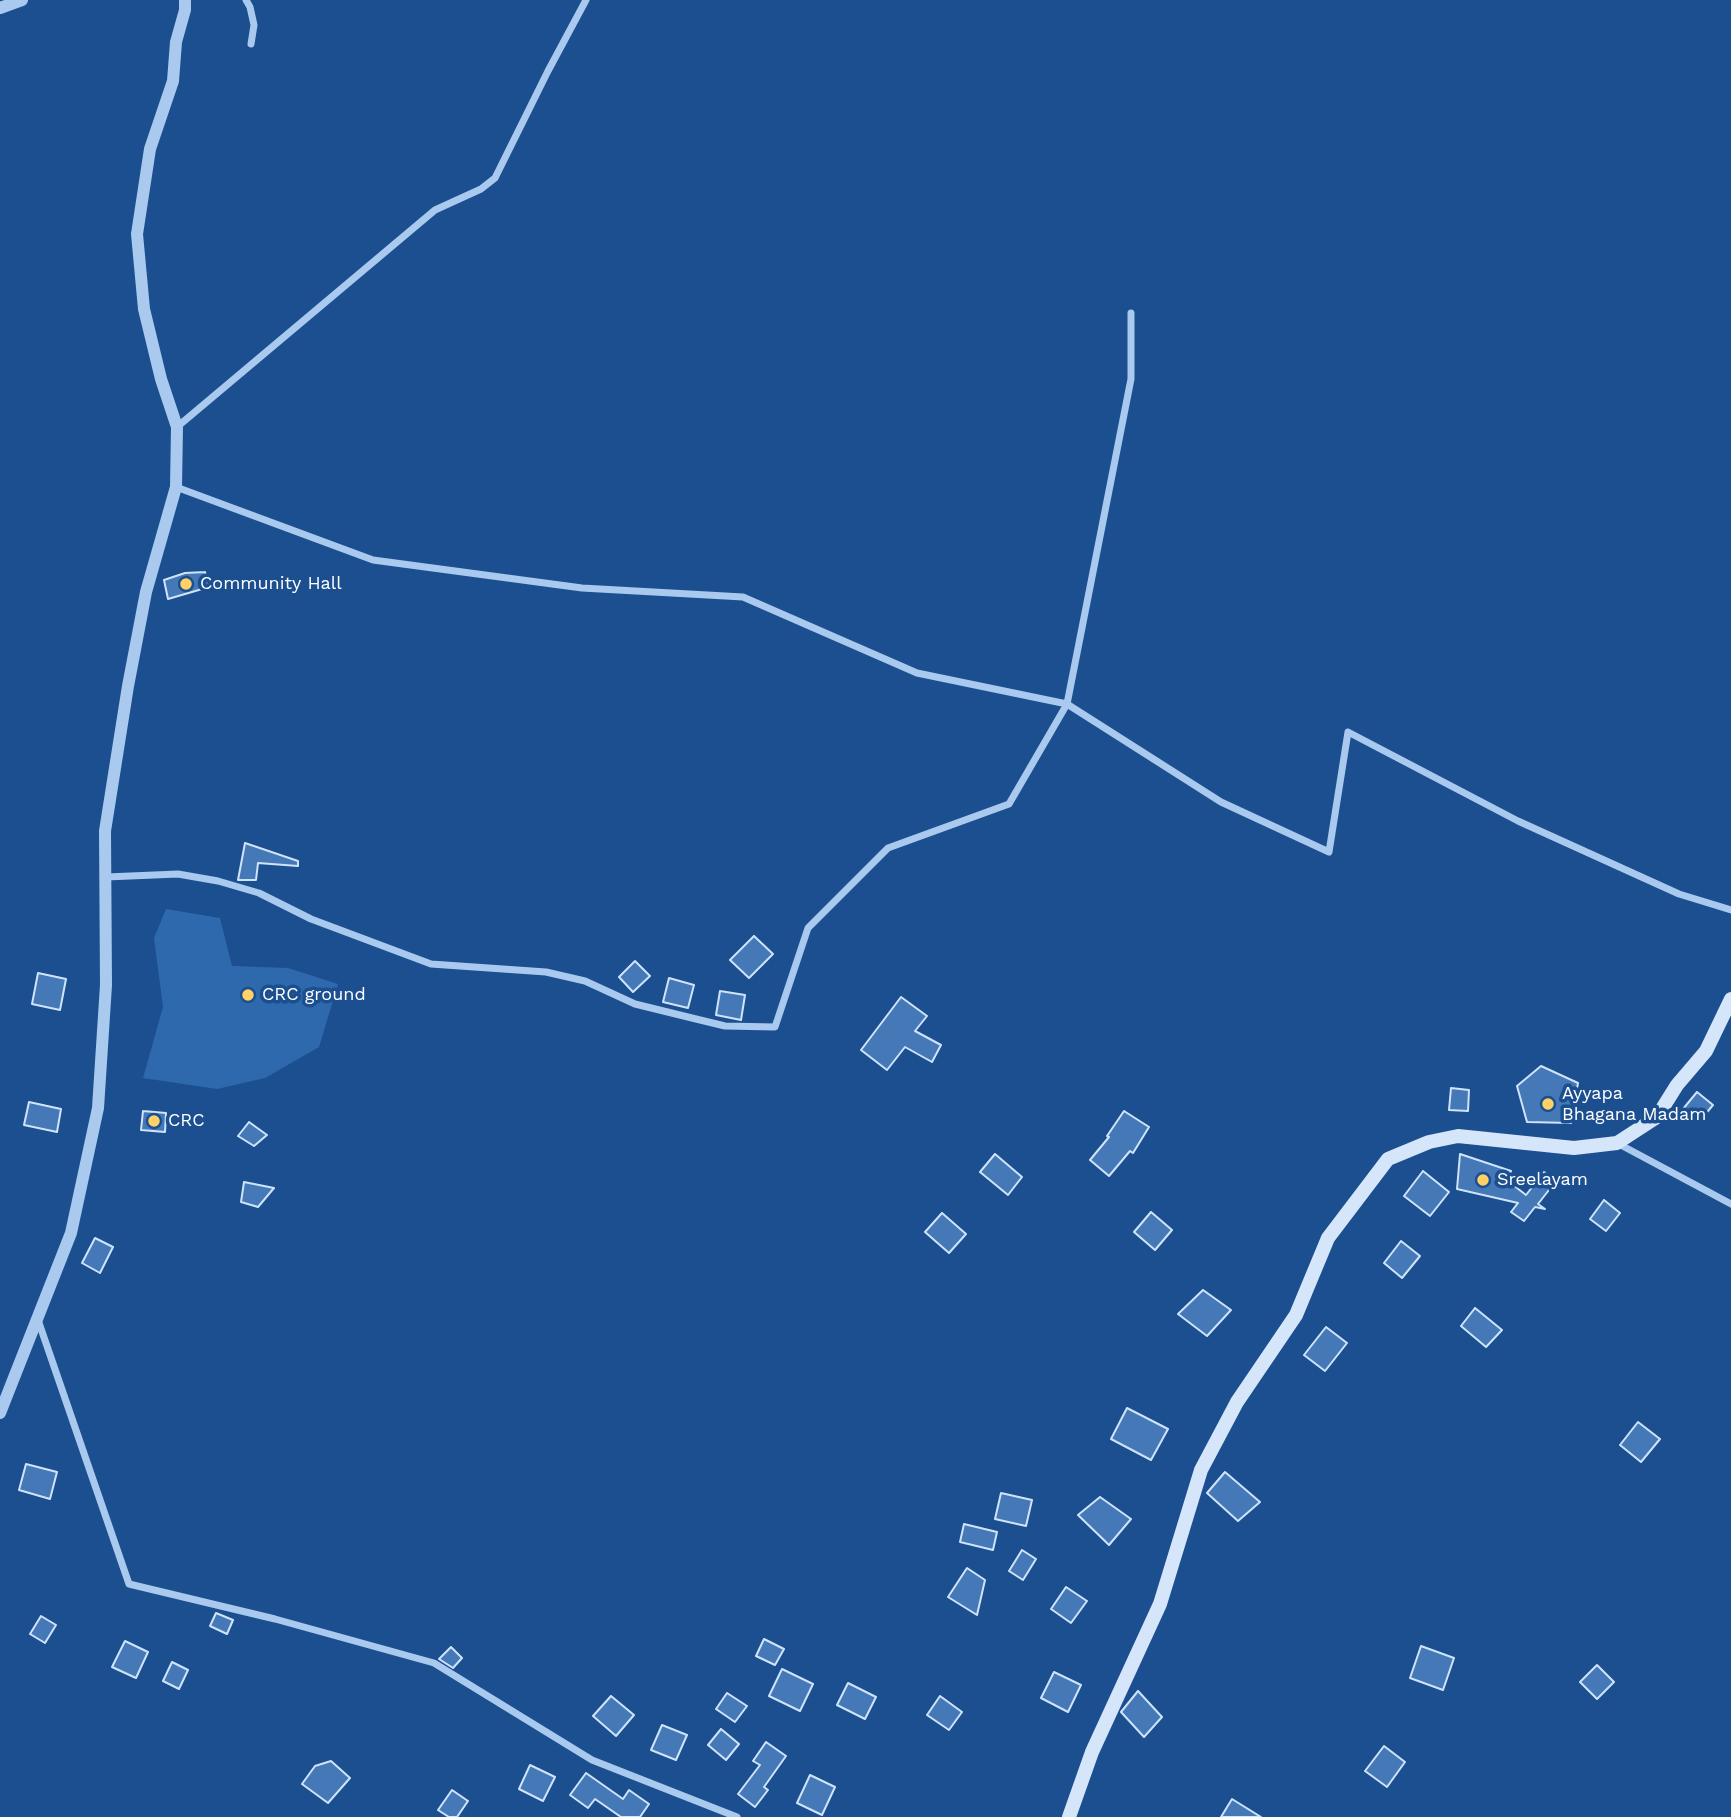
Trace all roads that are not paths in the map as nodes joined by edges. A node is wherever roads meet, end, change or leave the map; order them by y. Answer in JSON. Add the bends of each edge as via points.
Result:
{"nodes":[{"id":1,"x":22,"y":0,"type":"edge"},
{"id":2,"x":185,"y":0,"type":"edge"},
{"id":3,"x":246,"y":0,"type":"edge"},
{"id":4,"x":586,"y":0,"type":"edge"},
{"id":5,"x":0,"y":8,"type":"edge"},
{"id":6,"x":251,"y":44,"type":"dead end"},
{"id":7,"x":1131,"y":313,"type":"dead end"},
{"id":8,"x":177,"y":427,"type":"junction"},
{"id":9,"x":176,"y":487,"type":"junction"},
{"id":10,"x":1067,"y":704,"type":"junction"},
{"id":11,"x":106,"y":877,"type":"junction"},
{"id":12,"x":1731,"y":910,"type":"edge"},
{"id":13,"x":1731,"y":999,"type":"edge"},
{"id":14,"x":1617,"y":1143,"type":"junction"},
{"id":15,"x":1731,"y":1204,"type":"edge"},
{"id":16,"x":38,"y":1320,"type":"junction"},
{"id":17,"x":0,"y":1413,"type":"edge"},
{"id":18,"x":737,"y":1817,"type":"edge"},
{"id":19,"x":1069,"y":1817,"type":"edge"}],
"edges":[{"from":1,"to":5,"type":"street"},
{"from":2,"to":8,"type":"street","via":[[173,81],[150,149],[137,234],[144,309]]},
{"from":3,"to":6,"type":"street","via":[[254,25]]},
{"from":4,"to":8,"type":"street","via":[[495,178],[435,210]]},
{"from":7,"to":10,"type":"street","via":[[1131,379]]},
{"from":8,"to":9,"type":"street"},
{"from":9,"to":10,"type":"street","via":[[373,560],[582,588],[743,597],[917,673]]},
{"from":9,"to":11,"type":"street","via":[[146,592],[128,686],[105,831]]},
{"from":10,"to":11,"type":"street","via":[[1009,804],[888,848],[808,928],[775,1027],[725,1026],[635,1004],[585,981],[546,972],[430,964],[311,919],[259,892],[218,881],[178,874]]},
{"from":10,"to":12,"type":"street","via":[[1221,802],[1329,852],[1348,732],[1518,821],[1679,894]]},
{"from":11,"to":16,"type":"street","via":[[106,985],[98,1108],[71,1233]]},
{"from":13,"to":14,"type":"main road","via":[[1706,1051],[1657,1117]]},
{"from":14,"to":15,"type":"street"},
{"from":14,"to":19,"type":"main road","via":[[1574,1148],[1458,1136],[1388,1159],[1328,1238],[1296,1315],[1237,1402],[1201,1470],[1160,1604],[1092,1752]]},
{"from":16,"to":17,"type":"street"},
{"from":16,"to":18,"type":"street","via":[[129,1584],[434,1663],[592,1760]]}]}
